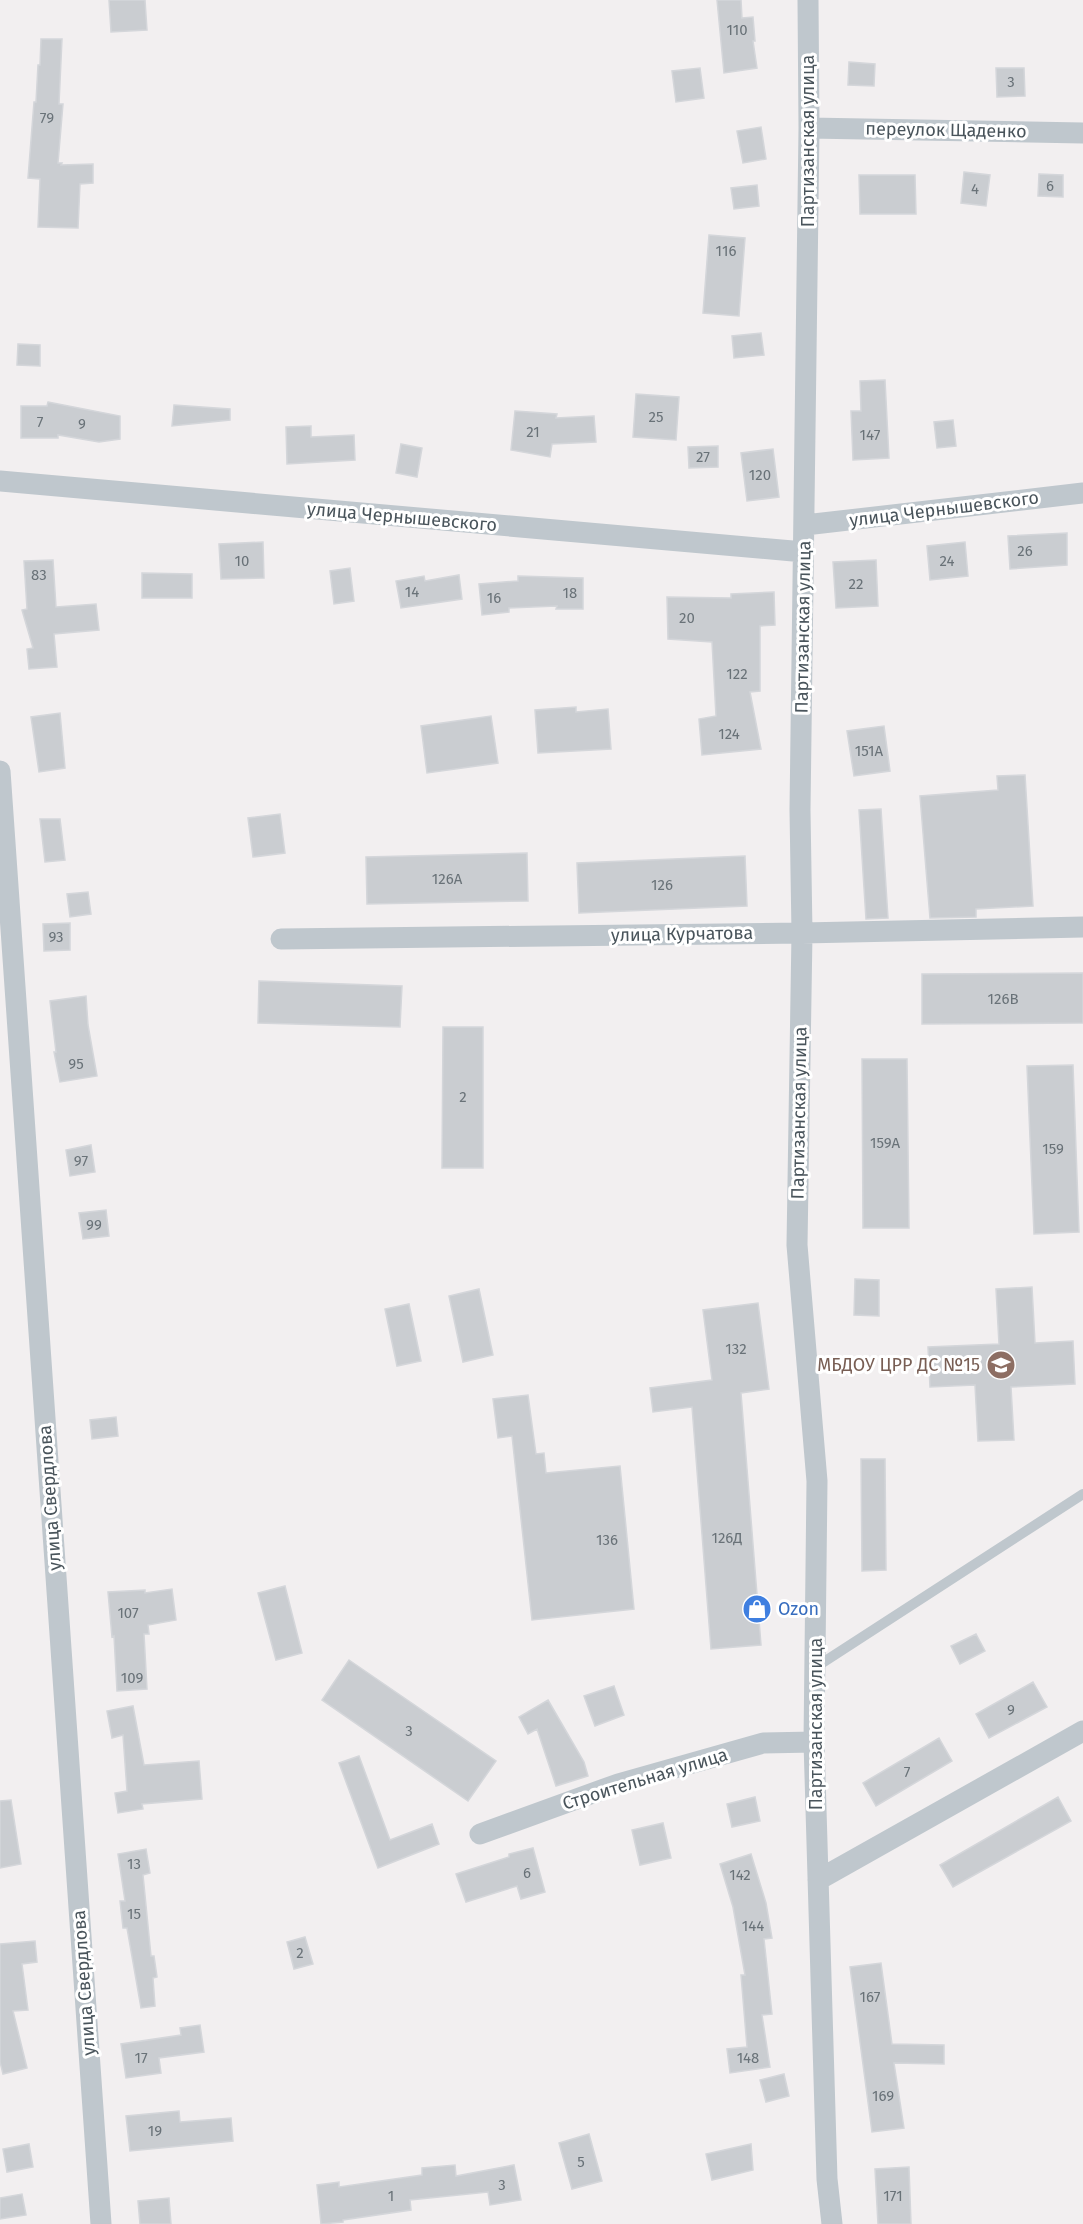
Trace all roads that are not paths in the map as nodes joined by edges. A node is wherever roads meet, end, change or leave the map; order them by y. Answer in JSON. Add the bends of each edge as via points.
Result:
{"nodes":[{"id":1,"x":808,"y":0,"type":"edge"},
{"id":2,"x":809,"y":128,"type":"junction"},
{"id":3,"x":1083,"y":133,"type":"edge"},
{"id":4,"x":0,"y":481,"type":"edge"},
{"id":5,"x":1083,"y":493,"type":"edge"},
{"id":6,"x":805,"y":525,"type":"junction"},
{"id":7,"x":804,"y":552,"type":"junction"},
{"id":8,"x":0,"y":771,"type":"edge"},
{"id":9,"x":1083,"y":927,"type":"edge"},
{"id":10,"x":802,"y":933,"type":"junction"},
{"id":11,"x":281,"y":939,"type":"dead end"},
{"id":12,"x":1083,"y":1494,"type":"edge"},
{"id":13,"x":816,"y":1667,"type":"junction"},
{"id":14,"x":1083,"y":1731,"type":"edge"},
{"id":15,"x":814,"y":1742,"type":"junction"},
{"id":16,"x":480,"y":1834,"type":"dead end"},
{"id":17,"x":818,"y":1880,"type":"junction"},
{"id":18,"x":101,"y":2224,"type":"edge"},
{"id":19,"x":832,"y":2224,"type":"edge"}],
"edges":[{"from":1,"to":2,"type":"street","name":"Партизанская улица"},
{"from":2,"to":3,"type":"street","name":"переулок Щаденко"},
{"from":2,"to":6,"type":"street","name":"Партизанская улица"},
{"from":4,"to":7,"type":"street","name":"улица Чернышевского"},
{"from":5,"to":6,"type":"street","name":"улица Чернышевского"},
{"from":6,"to":7,"type":"street","name":"Партизанская улица"},
{"from":7,"to":10,"type":"street","name":"Партизанская улица"},
{"from":8,"to":18,"type":"street","name":"улица Свердлова"},
{"from":9,"to":10,"type":"street","name":"улица Курчатова"},
{"from":10,"to":11,"type":"street","name":"улица Курчатова"},
{"from":10,"to":13,"type":"street","name":"Партизанская улица","via":[[796,1245],[817,1480]]},
{"from":12,"to":13,"type":"lane"},
{"from":13,"to":15,"type":"street","name":"Партизанская улица"},
{"from":14,"to":17,"type":"street"},
{"from":15,"to":16,"type":"street","name":"Строительная улица","via":[[763,1743],[618,1784]]},
{"from":15,"to":17,"type":"street","name":"Партизанская улица"},
{"from":17,"to":19,"type":"street","name":"Партизанская улица","via":[[827,2179]]}]}
